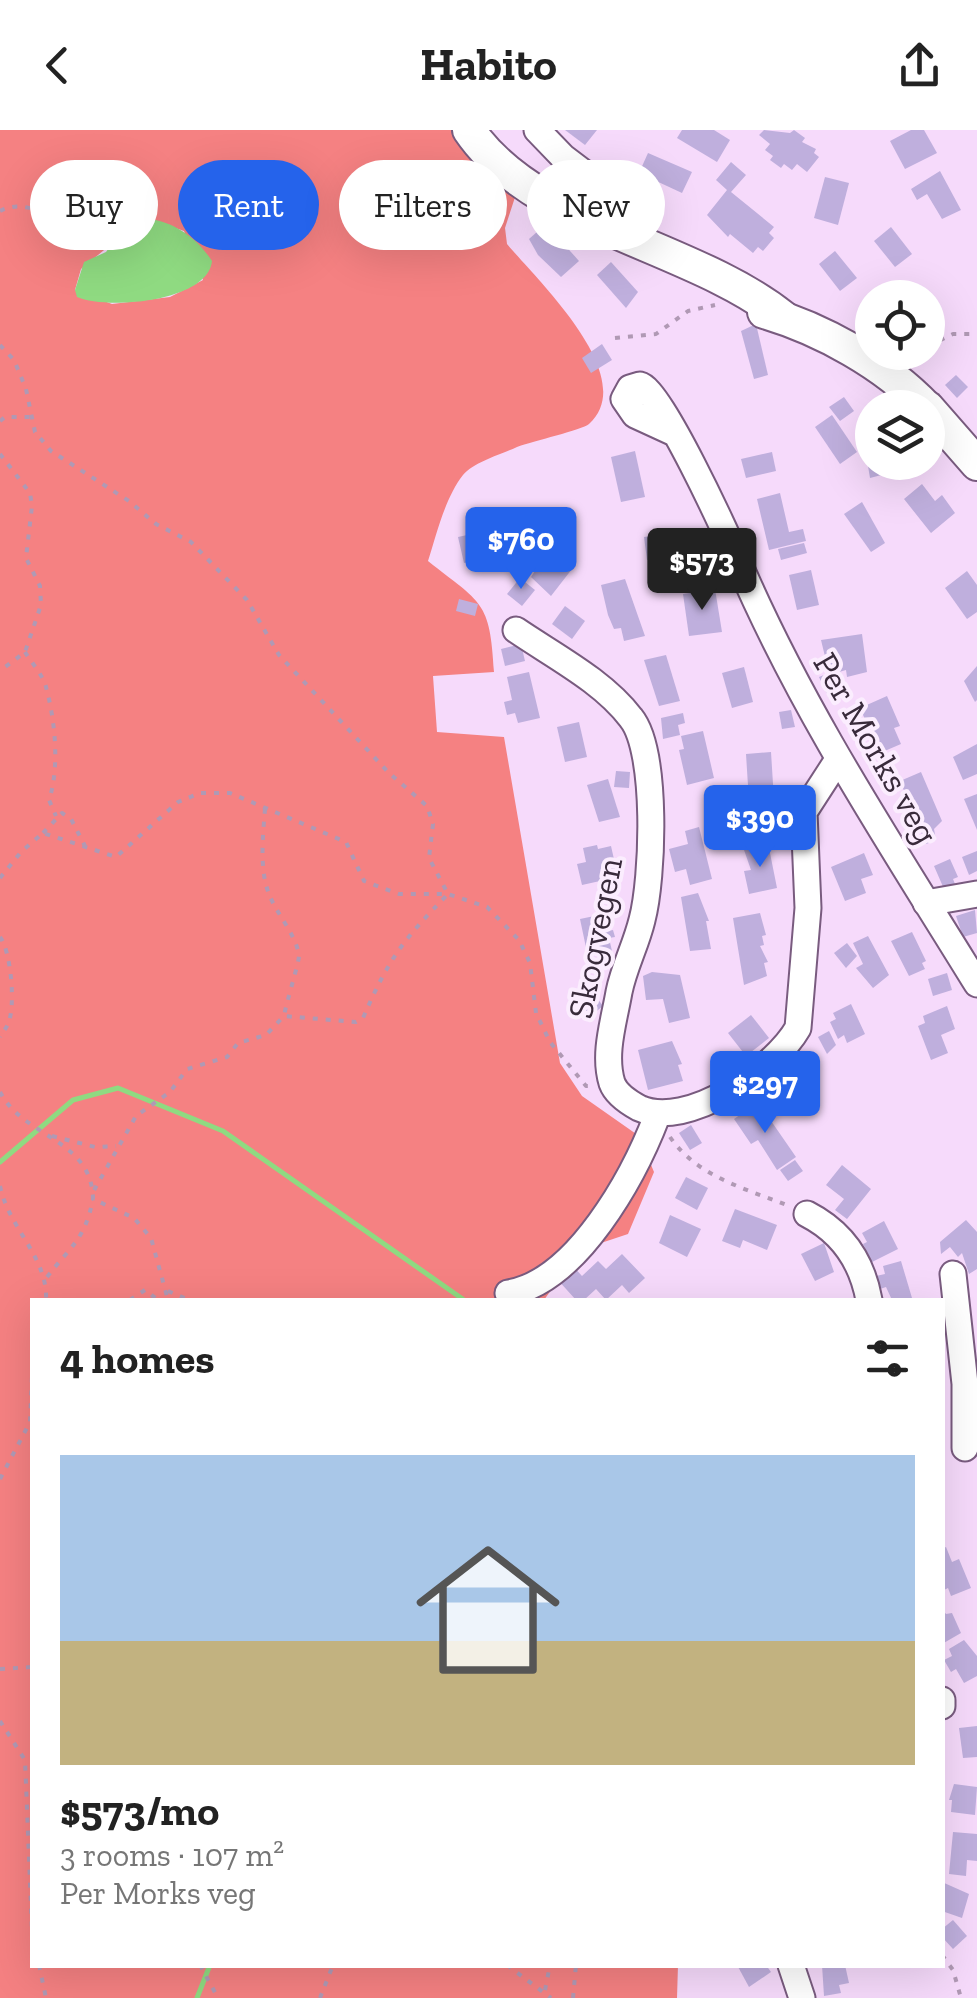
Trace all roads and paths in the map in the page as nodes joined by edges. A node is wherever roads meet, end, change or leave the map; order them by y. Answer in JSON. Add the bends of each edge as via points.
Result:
{"nodes":[{"id":1,"x":470,"y":130,"type":"edge"},
{"id":2,"x":537,"y":130,"type":"edge"},
{"id":3,"x":568,"y":160,"type":"edge"},
{"id":4,"x":527,"y":187,"type":"edge"},
{"id":5,"x":30,"y":208,"type":"edge"},
{"id":6,"x":0,"y":211,"type":"edge"},
{"id":7,"x":657,"y":250,"type":"edge"},
{"id":8,"x":721,"y":304,"type":"dead end"},
{"id":9,"x":977,"y":334,"type":"edge"},
{"id":10,"x":616,"y":338,"type":"dead end"},
{"id":11,"x":945,"y":338,"type":"edge"},
{"id":12,"x":0,"y":345,"type":"edge"},
{"id":13,"x":905,"y":390,"type":"edge"},
{"id":14,"x":32,"y":417,"type":"junction"},
{"id":15,"x":0,"y":421,"type":"edge"},
{"id":16,"x":945,"y":428,"type":"edge"},
{"id":17,"x":672,"y":432,"type":"dead end"},
{"id":18,"x":0,"y":454,"type":"edge"},
{"id":19,"x":977,"y":464,"type":"edge"},
{"id":20,"x":516,"y":630,"type":"dead end"},
{"id":21,"x":25,"y":652,"type":"junction"},
{"id":22,"x":0,"y":671,"type":"edge"},
{"id":23,"x":837,"y":761,"type":"junction"},
{"id":24,"x":266,"y":809,"type":"junction"},
{"id":25,"x":56,"y":816,"type":"junction"},
{"id":26,"x":43,"y":833,"type":"junction"},
{"id":27,"x":85,"y":846,"type":"junction"},
{"id":28,"x":0,"y":878,"type":"edge"},
{"id":29,"x":448,"y":894,"type":"junction"},
{"id":30,"x":977,"y":894,"type":"edge"},
{"id":31,"x":926,"y":904,"type":"junction"},
{"id":32,"x":0,"y":937,"type":"edge"},
{"id":33,"x":977,"y":984,"type":"edge"},
{"id":34,"x":284,"y":1016,"type":"junction"},
{"id":35,"x":0,"y":1037,"type":"edge"},
{"id":36,"x":613,"y":1086,"type":"junction"},
{"id":37,"x":0,"y":1092,"type":"edge"},
{"id":38,"x":657,"y":1116,"type":"junction"},
{"id":39,"x":48,"y":1135,"type":"junction"},
{"id":40,"x":118,"y":1146,"type":"junction"},
{"id":41,"x":0,"y":1186,"type":"edge"},
{"id":42,"x":92,"y":1195,"type":"junction"},
{"id":43,"x":808,"y":1214,"type":"joint"},
{"id":44,"x":953,"y":1274,"type":"dead end"},
{"id":45,"x":47,"y":1277,"type":"junction"},
{"id":46,"x":168,"y":1291,"type":"junction"},
{"id":47,"x":508,"y":1293,"type":"dead end"},
{"id":48,"x":46,"y":1298,"type":"edge"},
{"id":49,"x":133,"y":1298,"type":"edge"},
{"id":50,"x":155,"y":1298,"type":"edge"},
{"id":51,"x":168,"y":1298,"type":"edge"},
{"id":52,"x":184,"y":1298,"type":"edge"},
{"id":53,"x":867,"y":1298,"type":"edge"},
{"id":54,"x":30,"y":1422,"type":"edge"},
{"id":55,"x":961,"y":1450,"type":"edge"},
{"id":56,"x":0,"y":1479,"type":"edge"},
{"id":57,"x":30,"y":1667,"type":"edge"},
{"id":58,"x":0,"y":1669,"type":"edge"},
{"id":59,"x":0,"y":1722,"type":"edge"},
{"id":60,"x":30,"y":1881,"type":"edge"},
{"id":61,"x":945,"y":1959,"type":"edge"},
{"id":62,"x":40,"y":1968,"type":"edge"},
{"id":63,"x":202,"y":1968,"type":"edge"},
{"id":64,"x":332,"y":1968,"type":"edge"},
{"id":65,"x":511,"y":1968,"type":"edge"},
{"id":66,"x":549,"y":1968,"type":"edge"},
{"id":67,"x":576,"y":1968,"type":"edge"},
{"id":68,"x":792,"y":1968,"type":"edge"},
{"id":69,"x":545,"y":1990,"type":"junction"},
{"id":70,"x":46,"y":1998,"type":"edge"},
{"id":71,"x":218,"y":1998,"type":"edge"},
{"id":72,"x":320,"y":1998,"type":"edge"},
{"id":73,"x":551,"y":1998,"type":"edge"},
{"id":74,"x":573,"y":1998,"type":"edge"},
{"id":75,"x":802,"y":1998,"type":"edge"},
{"id":76,"x":961,"y":1998,"type":"edge"}],
"edges":[{"from":1,"to":4,"type":"main road"},
{"from":2,"to":3,"type":"street"},
{"from":5,"to":6,"type":"path"},
{"from":7,"to":13,"type":"main road","via":[[753,309],[870,362]]},
{"from":8,"to":10,"type":"path","via":[[688,310],[656,334]]},
{"from":9,"to":11,"type":"path"},
{"from":12,"to":14,"type":"path","via":[[14,360]]},
{"from":14,"to":15,"type":"path"},
{"from":14,"to":29,"type":"path","via":[[34,432],[51,451],[191,542],[247,600],[280,655],[427,806],[433,824],[429,858]]},
{"from":16,"to":19,"type":"main road"},
{"from":17,"to":23,"type":"street","name":"Per Morks veg","via":[[714,500]]},
{"from":18,"to":21,"type":"path","via":[[22,479],[32,506],[26,558],[40,586],[41,606]]},
{"from":20,"to":36,"type":"street","name":"Skogvegen","via":[[634,720],[648,765],[648,879],[610,1041]]},
{"from":21,"to":22,"type":"path"},
{"from":21,"to":25,"type":"path","via":[[46,687],[55,729],[49,800]]},
{"from":23,"to":31,"type":"street","name":"Per Morks veg"},
{"from":23,"to":38,"type":"street","via":[[804,812],[808,908],[798,1028],[761,1068],[718,1097]]},
{"from":24,"to":27,"type":"path","via":[[230,792],[200,793],[178,802],[116,857]]},
{"from":24,"to":29,"type":"path","via":[[346,842],[364,881],[398,894]]},
{"from":24,"to":34,"type":"path","via":[[268,892],[298,950]]},
{"from":25,"to":26,"type":"path"},
{"from":25,"to":27,"type":"path","via":[[71,819]]},
{"from":26,"to":27,"type":"path"},
{"from":26,"to":28,"type":"path"},
{"from":29,"to":34,"type":"path","via":[[401,942],[363,1018]]},
{"from":29,"to":36,"type":"path","via":[[487,907],[519,940],[550,1042],[586,1086]]},
{"from":30,"to":31,"type":"street"},
{"from":31,"to":33,"type":"street","name":"Per Morks veg"},
{"from":32,"to":35,"type":"path","via":[[11,985],[8,1024]]},
{"from":34,"to":40,"type":"path","via":[[227,1057],[188,1069],[136,1116]]},
{"from":36,"to":38,"type":"street"},
{"from":37,"to":39,"type":"path","via":[[28,1125]]},
{"from":38,"to":43,"type":"path","via":[[693,1163]]},
{"from":38,"to":47,"type":"street","via":[[643,1151],[586,1238],[546,1281]]},
{"from":39,"to":40,"type":"path"},
{"from":39,"to":42,"type":"path","via":[[80,1158]]},
{"from":40,"to":42,"type":"path"},
{"from":41,"to":45,"type":"path","via":[[11,1222]]},
{"from":42,"to":45,"type":"path","via":[[75,1248]]},
{"from":42,"to":46,"type":"path","via":[[134,1218],[151,1238]]},
{"from":43,"to":53,"type":"street","via":[[842,1237]]},
{"from":44,"to":55,"type":"street","via":[[966,1384]]},
{"from":45,"to":48,"type":"path"},
{"from":46,"to":51,"type":"path"},
{"from":46,"to":52,"type":"path"},
{"from":49,"to":50,"type":"path","via":[[145,1290]]},
{"from":54,"to":56,"type":"path"},
{"from":57,"to":58,"type":"path"},
{"from":59,"to":60,"type":"path","via":[[25,1760]]},
{"from":61,"to":76,"type":"path"},
{"from":62,"to":70,"type":"path"},
{"from":63,"to":71,"type":"path"},
{"from":64,"to":72,"type":"path"},
{"from":65,"to":69,"type":"path"},
{"from":66,"to":69,"type":"path"},
{"from":67,"to":74,"type":"path"},
{"from":68,"to":75,"type":"street"},
{"from":69,"to":73,"type":"path"}]}
